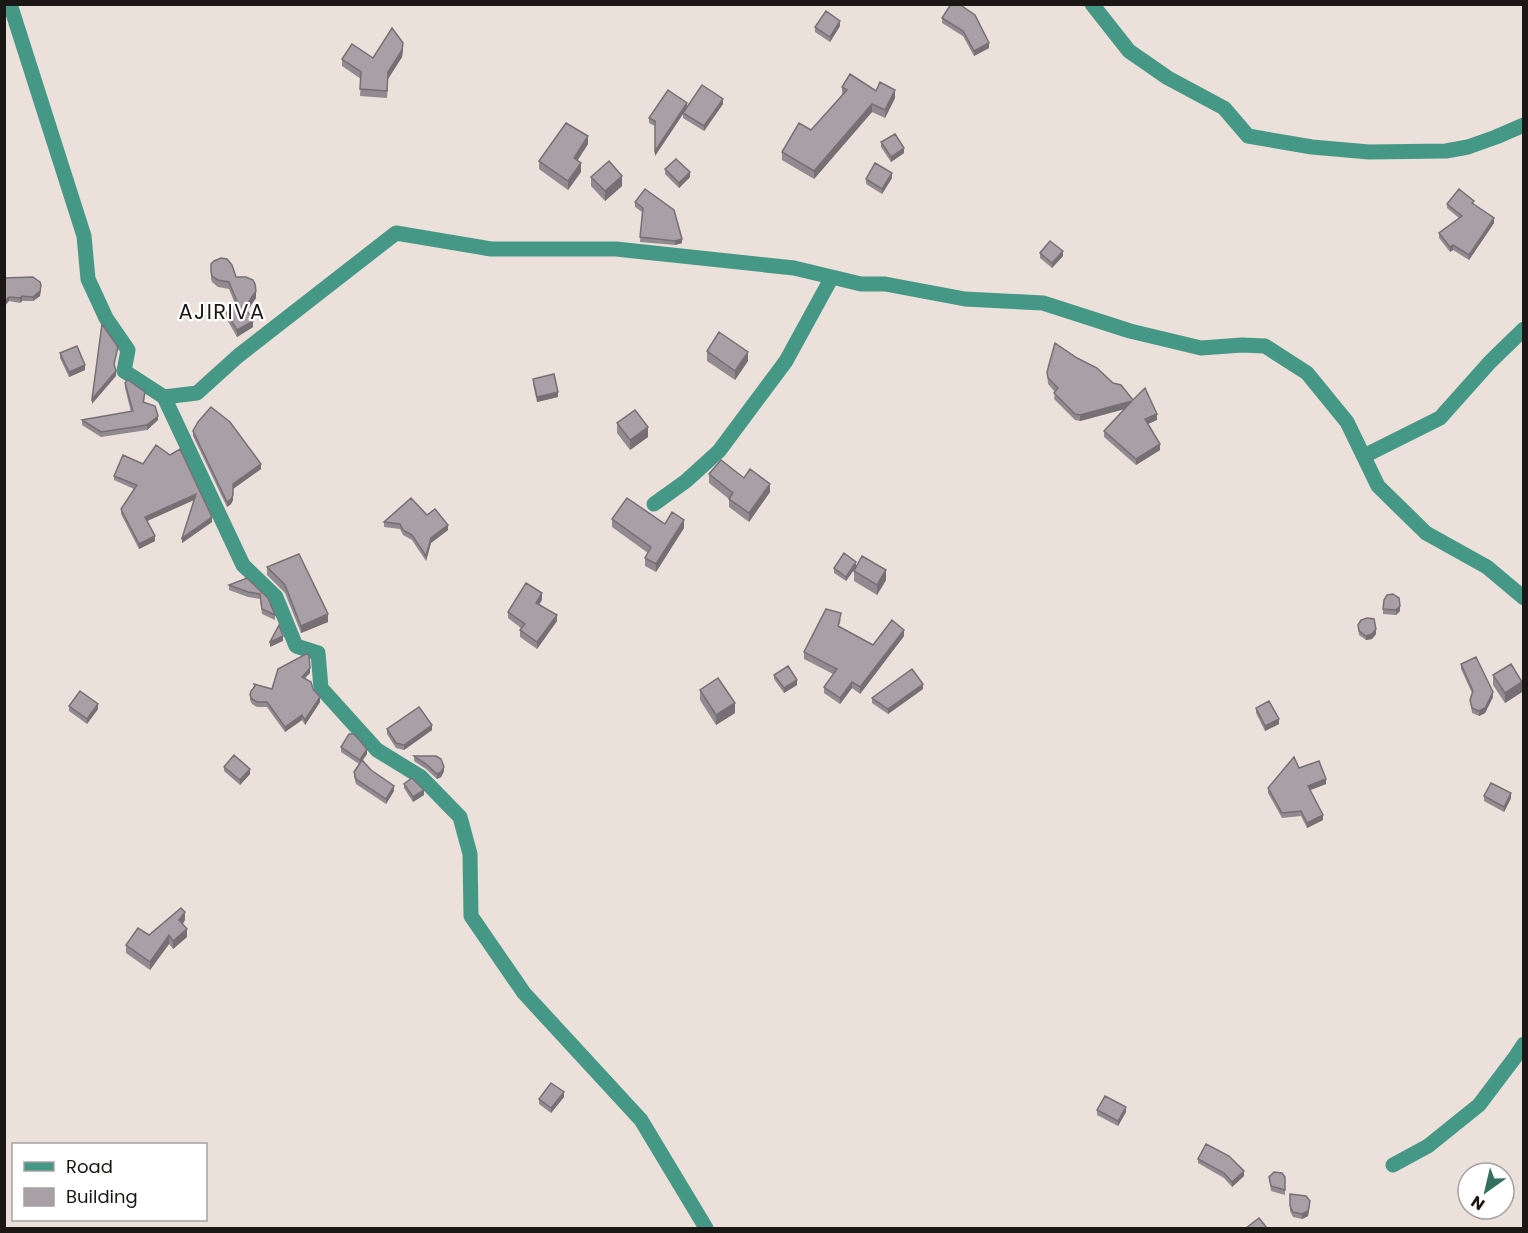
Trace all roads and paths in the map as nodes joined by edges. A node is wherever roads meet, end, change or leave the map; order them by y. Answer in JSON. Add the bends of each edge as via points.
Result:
{"nodes":[{"id":1,"x":10,"y":4,"type":"edge"},
{"id":2,"x":1092,"y":4,"type":"edge"},
{"id":3,"x":1524,"y":125,"type":"edge"},
{"id":4,"x":832,"y":277,"type":"junction"},
{"id":5,"x":1524,"y":329,"type":"edge"},
{"id":6,"x":164,"y":397,"type":"junction"},
{"id":7,"x":1364,"y":456,"type":"junction"},
{"id":8,"x":654,"y":504,"type":"dead end"},
{"id":9,"x":1524,"y":598,"type":"edge"},
{"id":10,"x":1524,"y":1044,"type":"edge"},
{"id":11,"x":1393,"y":1165,"type":"dead end"},
{"id":12,"x":706,"y":1228,"type":"edge"}],
"edges":[{"from":1,"to":6,"type":"street","via":[[84,236],[88,279],[106,318],[128,350],[124,371]]},
{"from":2,"to":3,"type":"street","via":[[1129,51],[1168,78],[1224,108],[1248,136],[1369,152],[1446,151],[1468,147]]},
{"from":4,"to":6,"type":"street","via":[[794,268],[616,249],[491,249],[396,233],[238,356],[197,393]]},
{"from":4,"to":7,"type":"street","via":[[964,299],[1043,303],[1130,331],[1201,348],[1265,346],[1307,373],[1347,422]]},
{"from":4,"to":8,"type":"street","via":[[786,361],[719,451]]},
{"from":5,"to":7,"type":"street","via":[[1440,418]]},
{"from":6,"to":12,"type":"street","via":[[243,565],[276,597],[296,646],[318,652],[321,688],[377,750],[421,777],[460,817],[470,854],[471,916],[524,993],[641,1120]]},
{"from":7,"to":9,"type":"street","via":[[1378,486],[1426,533],[1487,567]]},
{"from":10,"to":11,"type":"street","via":[[1479,1105],[1428,1146]]}]}
